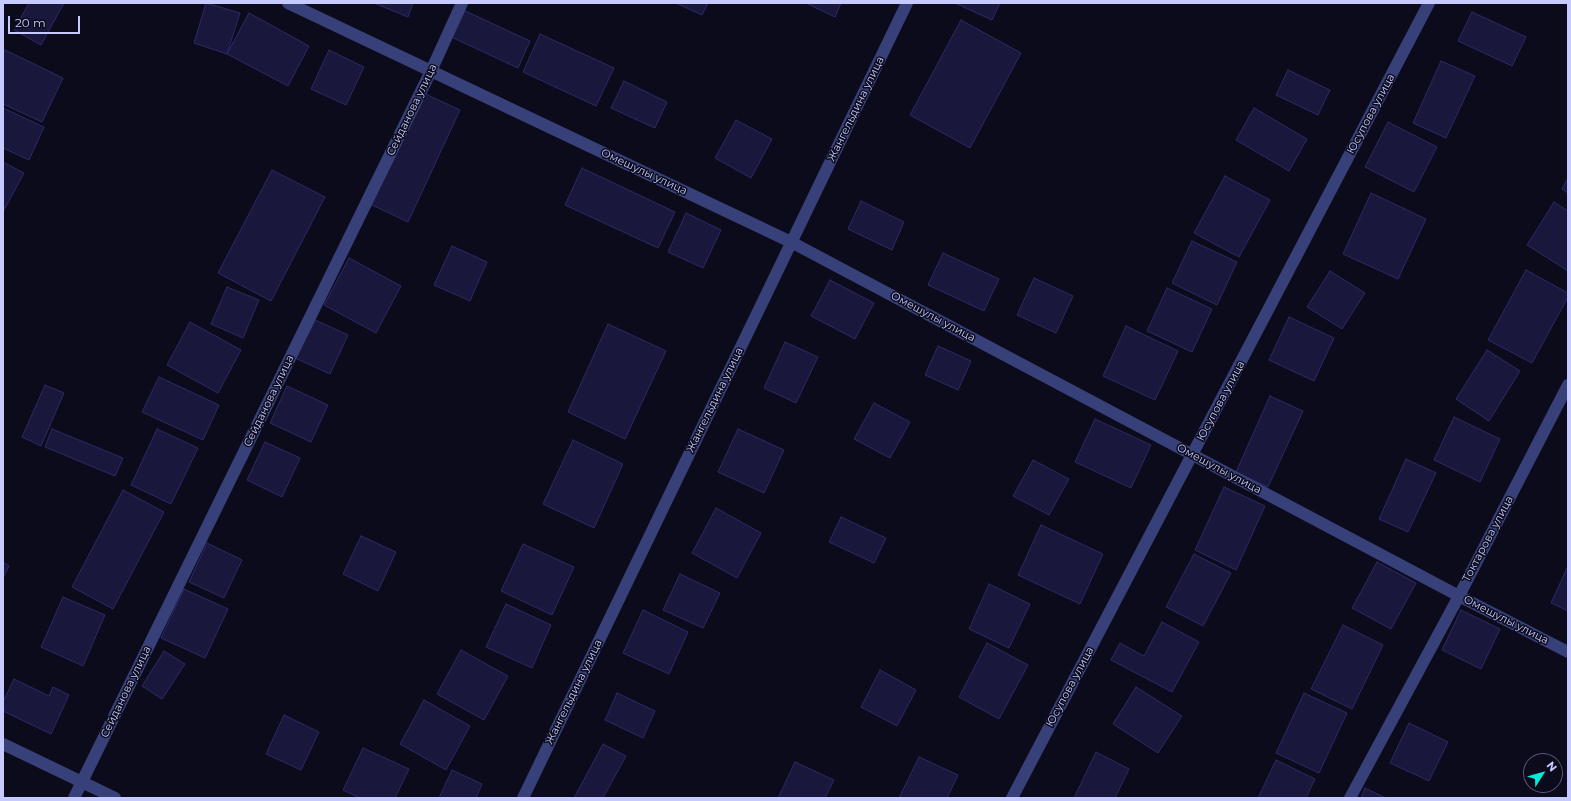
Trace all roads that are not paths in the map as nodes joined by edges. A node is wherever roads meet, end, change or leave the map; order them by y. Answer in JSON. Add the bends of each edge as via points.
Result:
{"nodes":[{"id":1,"x":288,"y":3,"type":"edge"},
{"id":2,"x":462,"y":3,"type":"edge"},
{"id":3,"x":907,"y":3,"type":"edge"},
{"id":4,"x":1430,"y":3,"type":"edge"},
{"id":5,"x":431,"y":71,"type":"junction"},
{"id":6,"x":791,"y":242,"type":"junction"},
{"id":7,"x":1568,"y":385,"type":"edge"},
{"id":8,"x":1193,"y":455,"type":"junction"},
{"id":9,"x":1458,"y":596,"type":"junction"},
{"id":10,"x":1568,"y":652,"type":"edge"},
{"id":11,"x":3,"y":744,"type":"edge"},
{"id":12,"x":82,"y":782,"type":"junction"},
{"id":13,"x":74,"y":798,"type":"edge"},
{"id":14,"x":115,"y":798,"type":"edge"},
{"id":15,"x":523,"y":798,"type":"edge"},
{"id":16,"x":1012,"y":798,"type":"edge"},
{"id":17,"x":1350,"y":798,"type":"edge"}],
"edges":[{"from":1,"to":5,"type":"street","name":"Омешулы улица"},
{"from":2,"to":5,"type":"street","name":"Сейданова улица"},
{"from":3,"to":6,"type":"street","name":"Жангельдина улица"},
{"from":4,"to":8,"type":"street","name":"Юсупова улица"},
{"from":5,"to":6,"type":"street","name":"Омешулы улица"},
{"from":5,"to":12,"type":"street","name":"Сейданова улица"},
{"from":6,"to":8,"type":"street","name":"Омешулы улица"},
{"from":6,"to":15,"type":"street","name":"Жангельдина улица"},
{"from":7,"to":9,"type":"street","name":"Токтарова улица"},
{"from":8,"to":9,"type":"street","name":"Омешулы улица"},
{"from":8,"to":16,"type":"street","name":"Юсупова улица"},
{"from":9,"to":10,"type":"street","name":"Омешулы улица"},
{"from":9,"to":17,"type":"street","name":"Токтарова улица"},
{"from":11,"to":12,"type":"street"},
{"from":12,"to":13,"type":"street","name":"Сейданова улица"},
{"from":12,"to":14,"type":"street"}]}
